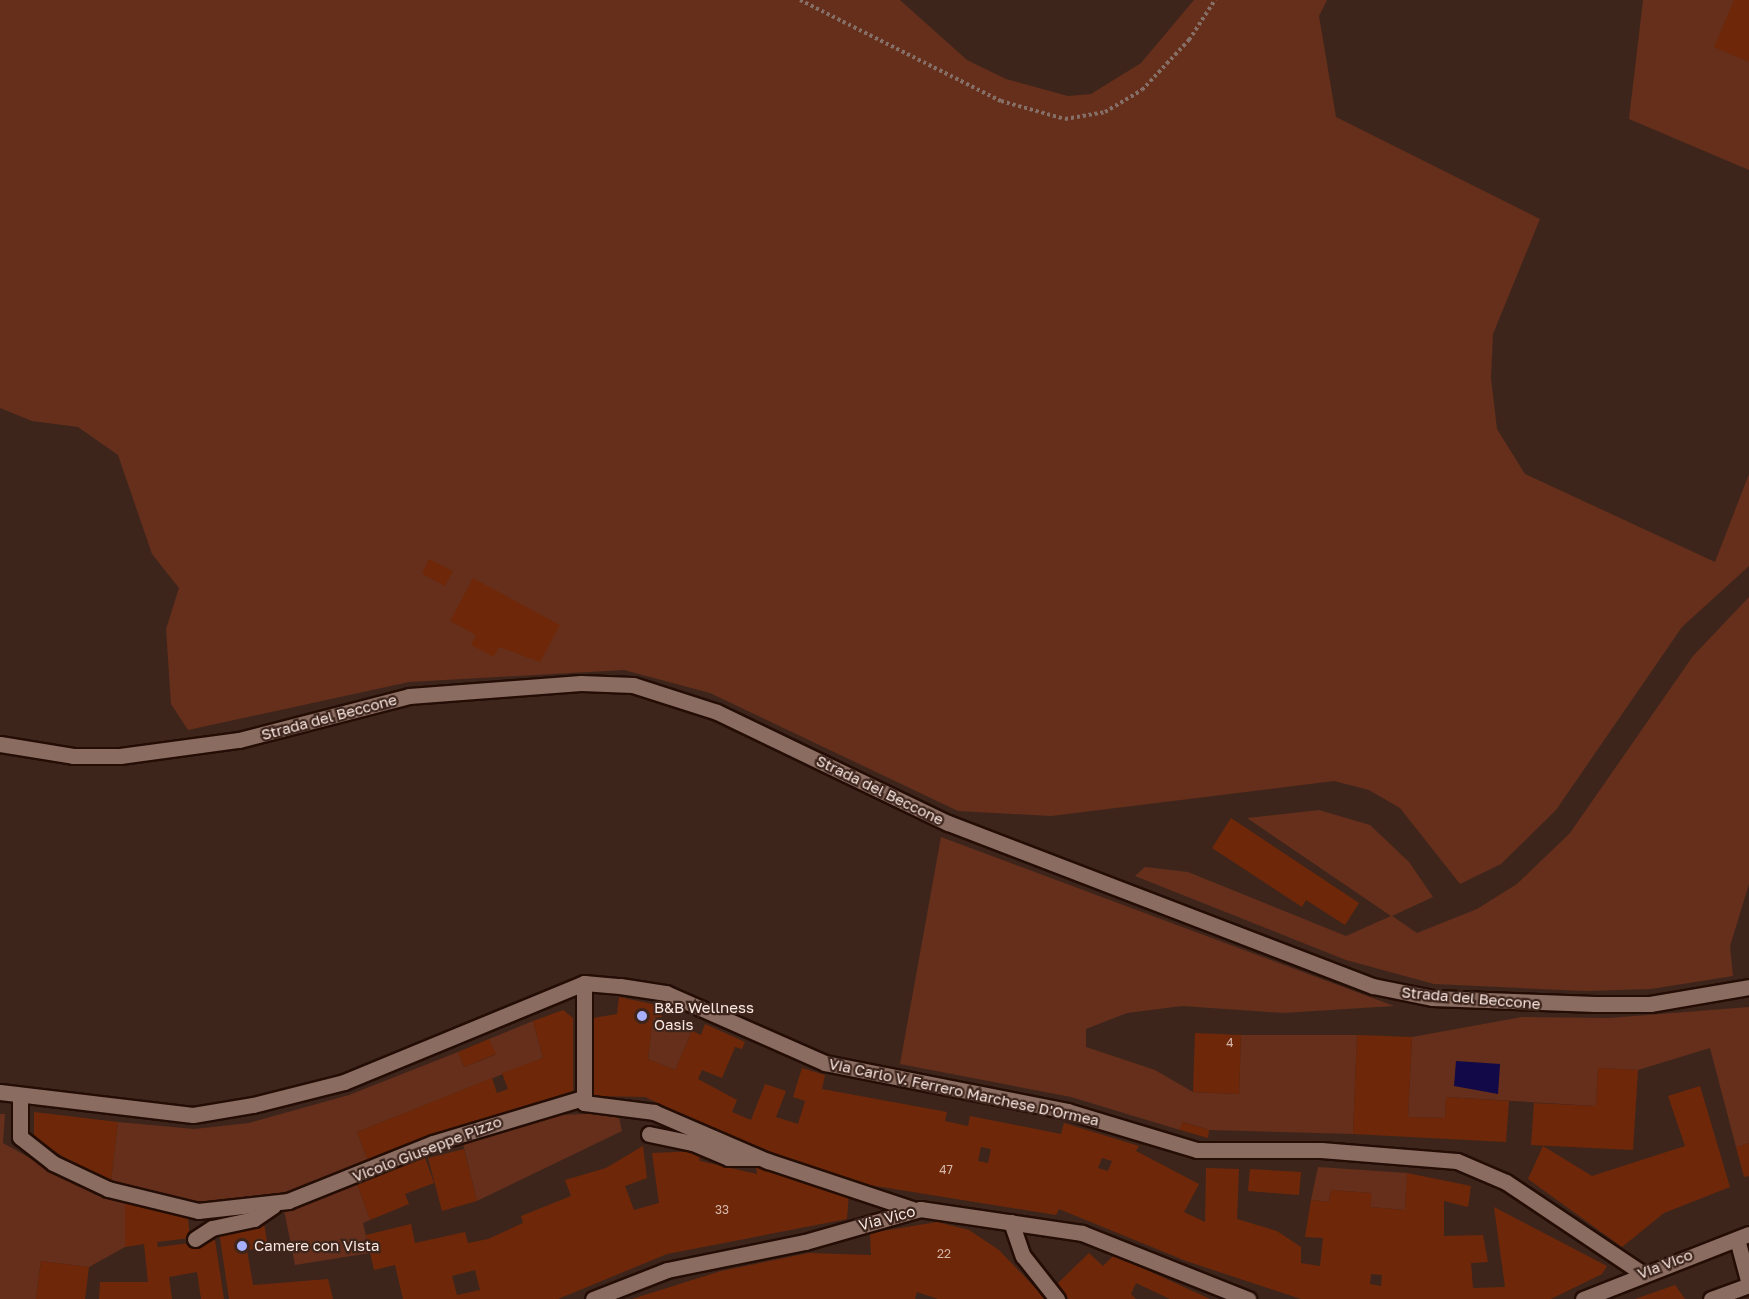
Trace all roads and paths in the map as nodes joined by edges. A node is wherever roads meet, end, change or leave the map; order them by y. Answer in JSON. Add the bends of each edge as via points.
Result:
{"nodes":[{"id":1,"x":800,"y":0,"type":"edge"},
{"id":2,"x":1215,"y":0,"type":"edge"},
{"id":3,"x":0,"y":744,"type":"edge"},
{"id":4,"x":585,"y":983,"type":"junction"},
{"id":5,"x":1749,"y":987,"type":"edge"},
{"id":6,"x":0,"y":1092,"type":"edge"},
{"id":7,"x":20,"y":1095,"type":"junction"},
{"id":8,"x":580,"y":1099,"type":"junction"},
{"id":9,"x":649,"y":1134,"type":"dead end"},
{"id":10,"x":760,"y":1158,"type":"junction"},
{"id":11,"x":275,"y":1204,"type":"junction"},
{"id":12,"x":912,"y":1209,"type":"junction"},
{"id":13,"x":1011,"y":1222,"type":"junction"},
{"id":14,"x":1743,"y":1236,"type":"edge"},
{"id":15,"x":195,"y":1239,"type":"dead end"},
{"id":16,"x":1642,"y":1273,"type":"junction"},
{"id":17,"x":1749,"y":1284,"type":"edge"},
{"id":18,"x":1600,"y":1295,"type":"edge"},
{"id":19,"x":593,"y":1299,"type":"edge"},
{"id":20,"x":1057,"y":1299,"type":"edge"},
{"id":21,"x":1248,"y":1299,"type":"edge"},
{"id":22,"x":1583,"y":1299,"type":"edge"},
{"id":23,"x":1711,"y":1299,"type":"edge"}],
"edges":[{"from":1,"to":2,"type":"path","via":[[1002,101],[1065,119],[1105,112],[1142,90],[1189,40]]},
{"from":3,"to":5,"type":"street","name":"Strada del Beccone","via":[[74,756],[120,756],[240,740],[409,696],[580,683],[633,685],[717,712],[948,823],[1373,986],[1432,998],[1595,1004],[1650,1004]]},
{"from":4,"to":7,"type":"street","name":"Via Carlo V. Ferrero Marchese D'Ormea","via":[[344,1082],[253,1105],[193,1115]]},
{"from":4,"to":8,"type":"street"},
{"from":4,"to":16,"type":"street","name":"Via Carlo V. Ferrero Marchese D'Ormea","via":[[666,993],[825,1063],[1067,1111],[1197,1149],[1321,1150],[1457,1161],[1506,1182]]},
{"from":6,"to":7,"type":"street","name":"Via Carlo V. Ferrero Marchese D'Ormea"},
{"from":7,"to":11,"type":"street","name":"Vicolo Giuseppe Pizzo","via":[[18,1126],[23,1141],[91,1182],[190,1210]]},
{"from":8,"to":10,"type":"street","name":"Vicolo Giuseppe Pizzo","via":[[654,1112]]},
{"from":8,"to":11,"type":"street","name":"Vicolo Giuseppe Pizzo","via":[[433,1143]]},
{"from":9,"to":10,"type":"street","name":"Vicolo Giuseppe Pizzo","via":[[734,1159]]},
{"from":10,"to":12,"type":"street","name":"Vicolo Giuseppe Pizzo"},
{"from":11,"to":15,"type":"street","name":"Vicolo Giuseppe Pizzo","via":[[254,1219],[212,1228]]},
{"from":12,"to":13,"type":"street","name":"Via Vico"},
{"from":12,"to":19,"type":"street","name":"Via Vico","via":[[806,1242],[667,1270]]},
{"from":13,"to":20,"type":"street","via":[[1023,1256]]},
{"from":13,"to":21,"type":"street","name":"Via Vico","via":[[1098,1238]]},
{"from":14,"to":16,"type":"street","name":"Via Vico"},
{"from":14,"to":17,"type":"street"},
{"from":16,"to":18,"type":"street","name":"Via Vico"},
{"from":17,"to":23,"type":"street"},
{"from":18,"to":22,"type":"street","name":"Via Vico"}]}
